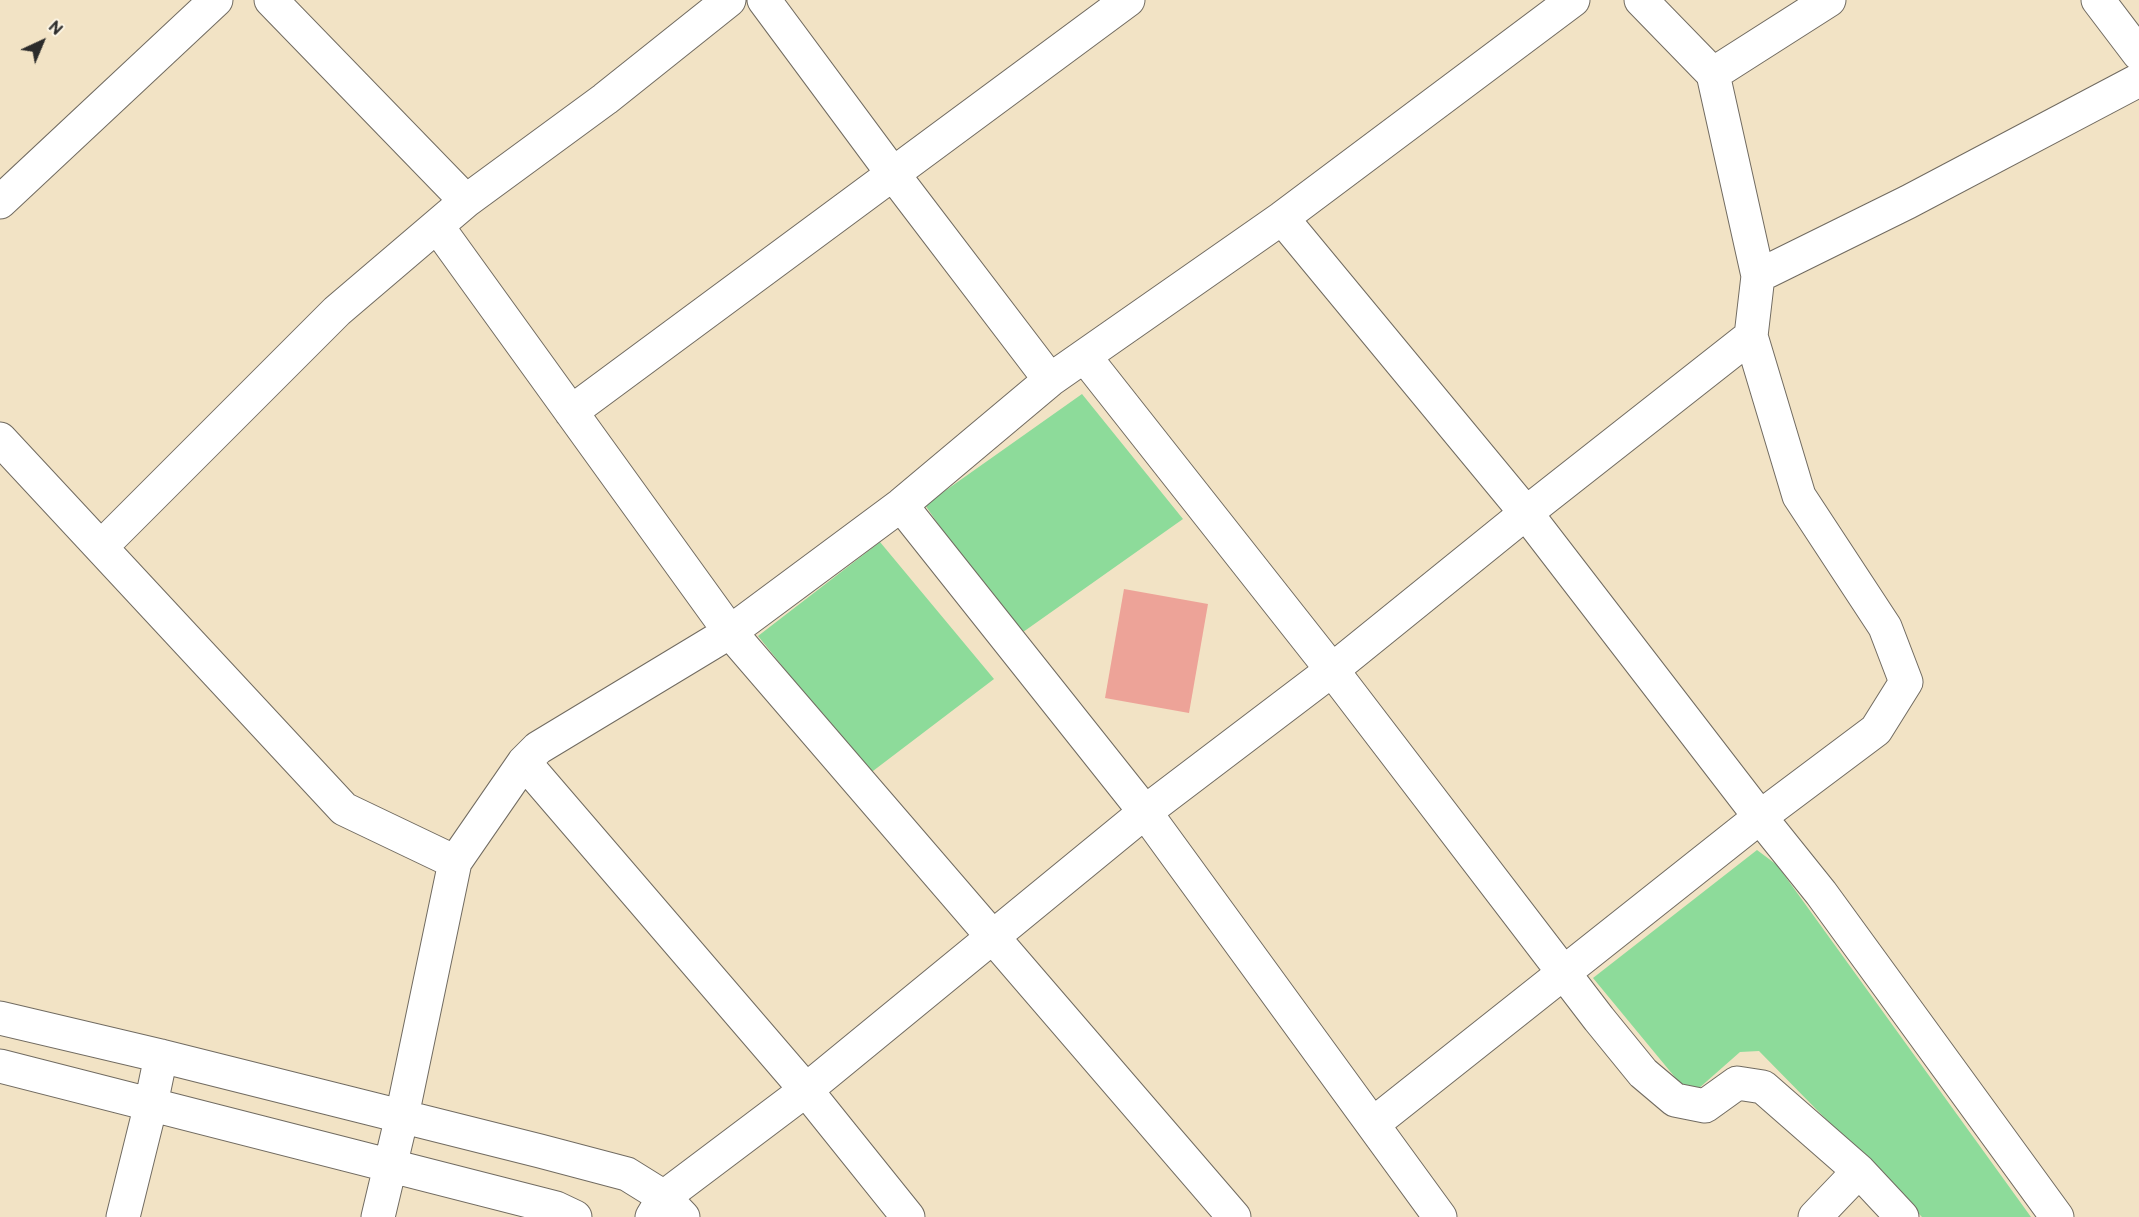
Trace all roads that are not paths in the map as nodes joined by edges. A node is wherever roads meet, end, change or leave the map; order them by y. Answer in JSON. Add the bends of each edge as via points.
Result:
{"nodes":[{"id":1,"x":216,"y":0,"type":"edge"},
{"id":2,"x":271,"y":0,"type":"edge"},
{"id":3,"x":729,"y":0,"type":"edge"},
{"id":4,"x":764,"y":0,"type":"edge"},
{"id":5,"x":1128,"y":0,"type":"edge"},
{"id":6,"x":1573,"y":0,"type":"edge"},
{"id":7,"x":1641,"y":0,"type":"edge"},
{"id":8,"x":1829,"y":0,"type":"edge"},
{"id":9,"x":2098,"y":0,"type":"edge"},
{"id":10,"x":2139,"y":54,"type":"edge"},
{"id":11,"x":1713,"y":74,"type":"junction"},
{"id":12,"x":2139,"y":80,"type":"edge"},
{"id":13,"x":893,"y":174,"type":"junction"},
{"id":14,"x":466,"y":201,"type":"junction"},
{"id":15,"x":0,"y":202,"type":"edge"},
{"id":16,"x":1282,"y":219,"type":"junction"},
{"id":17,"x":437,"y":226,"type":"junction"},
{"id":18,"x":1758,"y":276,"type":"junction"},
{"id":19,"x":1751,"y":336,"type":"junction"},
{"id":20,"x":1085,"y":357,"type":"junction"},
{"id":21,"x":1050,"y":380,"type":"junction"},
{"id":22,"x":571,"y":412,"type":"junction"},
{"id":23,"x":0,"y":439,"type":"edge"},
{"id":24,"x":901,"y":505,"type":"junction"},
{"id":25,"x":1526,"y":513,"type":"junction"},
{"id":26,"x":101,"y":547,"type":"junction"},
{"id":27,"x":730,"y":632,"type":"junction"},
{"id":28,"x":1332,"y":670,"type":"junction"},
{"id":29,"x":524,"y":762,"type":"junction"},
{"id":30,"x":1145,"y":812,"type":"junction"},
{"id":31,"x":1760,"y":817,"type":"junction"},
{"id":32,"x":455,"y":862,"type":"junction"},
{"id":33,"x":993,"y":937,"type":"junction"},
{"id":34,"x":1564,"y":973,"type":"junction"},
{"id":35,"x":0,"y":1018,"type":"edge"},
{"id":36,"x":161,"y":1056,"type":"junction"},
{"id":37,"x":0,"y":1066,"type":"edge"},
{"id":38,"x":806,"y":1090,"type":"junction"},
{"id":39,"x":152,"y":1104,"type":"junction"},
{"id":40,"x":402,"y":1116,"type":"junction"},
{"id":41,"x":1373,"y":1124,"type":"junction"},
{"id":42,"x":392,"y":1165,"type":"junction"},
{"id":43,"x":1859,"y":1171,"type":"junction"},
{"id":44,"x":666,"y":1210,"type":"edge"},
{"id":45,"x":123,"y":1217,"type":"edge"},
{"id":46,"x":378,"y":1217,"type":"edge"},
{"id":47,"x":575,"y":1217,"type":"edge"},
{"id":48,"x":908,"y":1217,"type":"edge"},
{"id":49,"x":1234,"y":1217,"type":"edge"},
{"id":50,"x":1440,"y":1217,"type":"edge"},
{"id":51,"x":1815,"y":1217,"type":"edge"},
{"id":52,"x":1902,"y":1217,"type":"edge"},
{"id":53,"x":2058,"y":1217,"type":"edge"}],
"edges":[{"from":1,"to":15,"type":"street"},
{"from":2,"to":14,"type":"street"},
{"from":3,"to":14,"type":"street","via":[[605,99]]},
{"from":4,"to":13,"type":"street"},
{"from":5,"to":13,"type":"street"},
{"from":6,"to":16,"type":"street"},
{"from":7,"to":11,"type":"street"},
{"from":8,"to":11,"type":"street"},
{"from":9,"to":10,"type":"street"},
{"from":11,"to":18,"type":"street"},
{"from":12,"to":18,"type":"street"},
{"from":13,"to":21,"type":"street"},
{"from":13,"to":22,"type":"street"},
{"from":14,"to":17,"type":"street"},
{"from":16,"to":20,"type":"street"},
{"from":16,"to":25,"type":"street"},
{"from":17,"to":22,"type":"street"},
{"from":17,"to":26,"type":"street","via":[[337,311]]},
{"from":18,"to":19,"type":"street"},
{"from":19,"to":25,"type":"street"},
{"from":19,"to":31,"type":"street","via":[[1799,496],[1885,627],[1906,682],[1876,730]]},
{"from":20,"to":21,"type":"street"},
{"from":20,"to":28,"type":"street"},
{"from":21,"to":24,"type":"street"},
{"from":22,"to":27,"type":"street"},
{"from":23,"to":26,"type":"street"},
{"from":24,"to":27,"type":"street"},
{"from":24,"to":30,"type":"street"},
{"from":25,"to":28,"type":"street"},
{"from":25,"to":31,"type":"street"},
{"from":26,"to":32,"type":"street","via":[[344,809]]},
{"from":27,"to":29,"type":"street","via":[[538,748]]},
{"from":27,"to":33,"type":"street"},
{"from":28,"to":30,"type":"street"},
{"from":28,"to":34,"type":"street"},
{"from":29,"to":32,"type":"street"},
{"from":29,"to":38,"type":"street"},
{"from":30,"to":33,"type":"street"},
{"from":30,"to":41,"type":"street"},
{"from":31,"to":34,"type":"street"},
{"from":31,"to":53,"type":"street","via":[[1821,893]]},
{"from":32,"to":40,"type":"street"},
{"from":33,"to":38,"type":"street"},
{"from":33,"to":49,"type":"street"},
{"from":34,"to":41,"type":"street"},
{"from":34,"to":43,"type":"street","via":[[1643,1073],[1675,1100],[1705,1106],[1737,1083],[1763,1087]]},
{"from":35,"to":36,"type":"street"},
{"from":36,"to":39,"type":"street"},
{"from":36,"to":40,"type":"street"},
{"from":37,"to":39,"type":"street"},
{"from":38,"to":44,"type":"street"},
{"from":38,"to":48,"type":"street"},
{"from":39,"to":42,"type":"street"},
{"from":39,"to":45,"type":"street"},
{"from":40,"to":42,"type":"street"},
{"from":40,"to":44,"type":"street","via":[[627,1174]]},
{"from":41,"to":50,"type":"street"},
{"from":42,"to":46,"type":"street"},
{"from":42,"to":47,"type":"street","via":[[556,1208]]},
{"from":43,"to":51,"type":"street"},
{"from":43,"to":52,"type":"street"}]}
